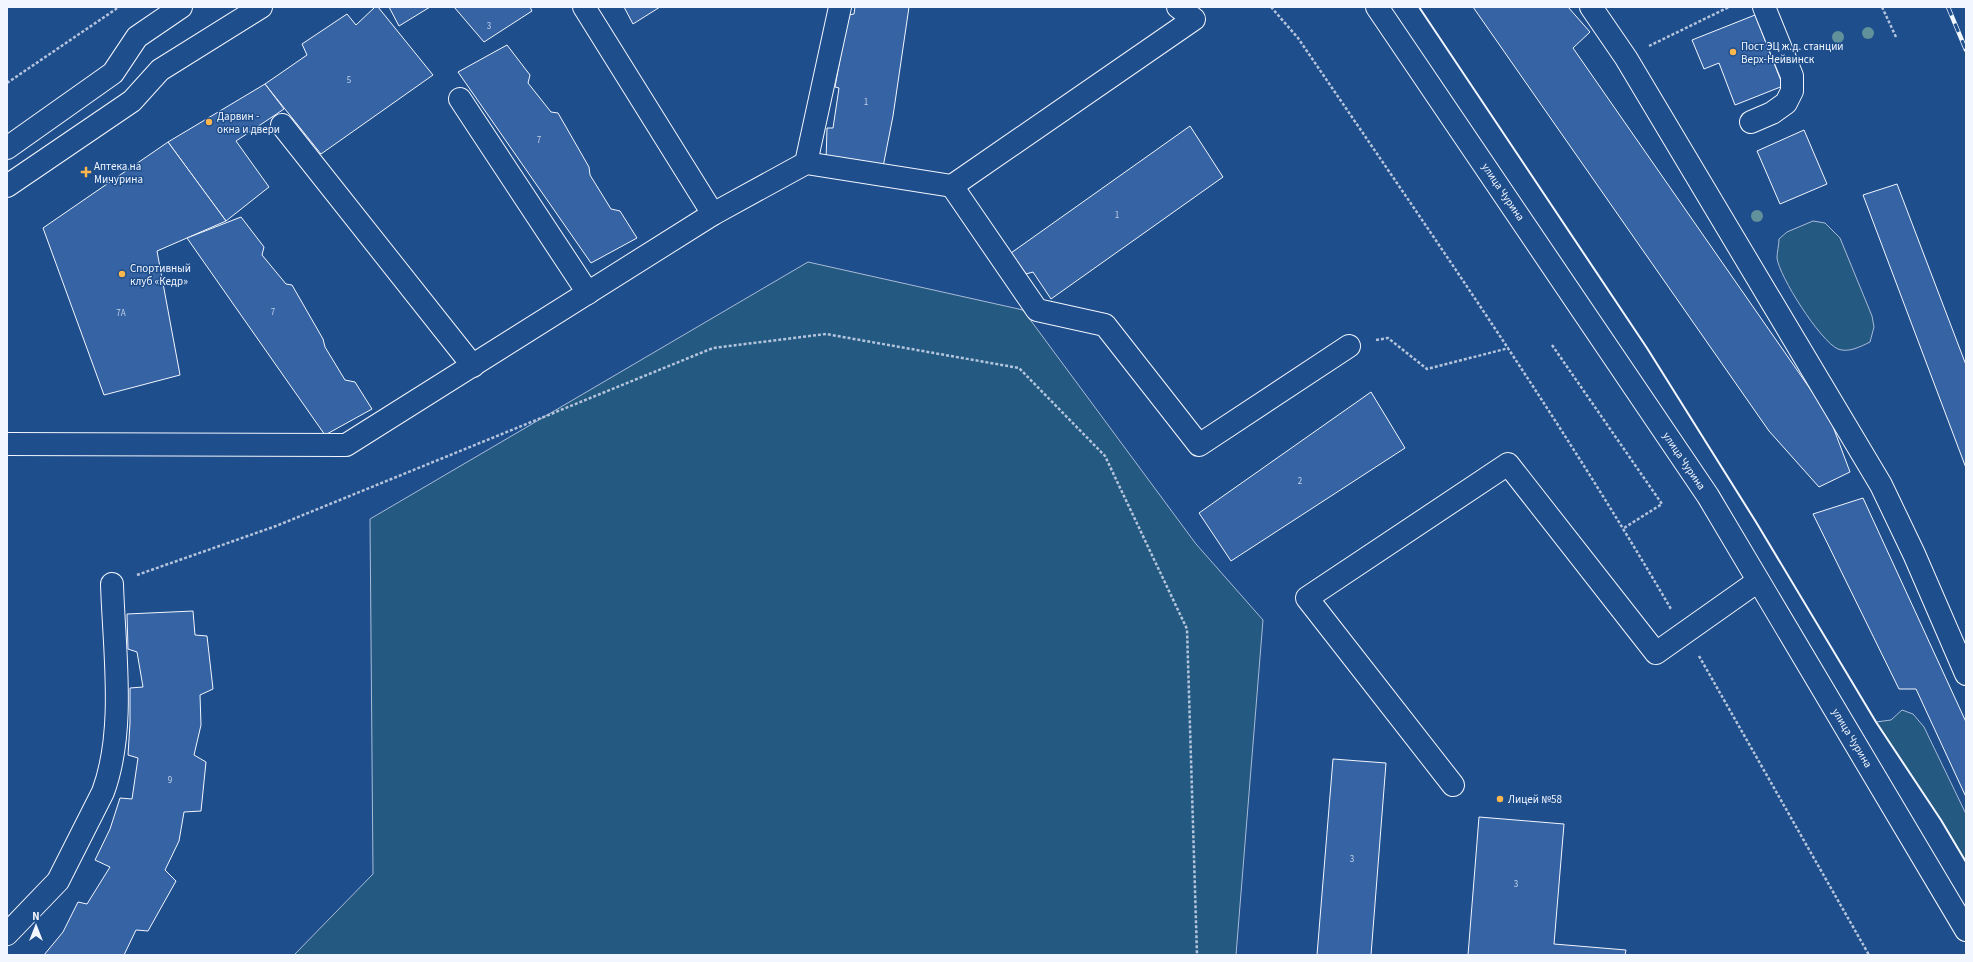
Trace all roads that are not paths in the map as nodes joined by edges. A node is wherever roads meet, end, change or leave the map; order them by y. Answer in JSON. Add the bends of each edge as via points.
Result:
{"nodes":[{"id":1,"x":181,"y":7,"type":"edge"},
{"id":2,"x":261,"y":7,"type":"edge"},
{"id":3,"x":584,"y":7,"type":"edge"},
{"id":4,"x":840,"y":7,"type":"edge"},
{"id":5,"x":1178,"y":7,"type":"edge"},
{"id":6,"x":1377,"y":7,"type":"edge"},
{"id":7,"x":1591,"y":7,"type":"edge"},
{"id":8,"x":1764,"y":7,"type":"edge"},
{"id":9,"x":460,"y":99,"type":"dead end"},
{"id":10,"x":1750,"y":122,"type":"dead end"},
{"id":11,"x":282,"y":125,"type":"dead end"},
{"id":12,"x":7,"y":148,"type":"edge"},
{"id":13,"x":806,"y":163,"type":"junction"},
{"id":14,"x":7,"y":186,"type":"edge"},
{"id":15,"x":952,"y":186,"type":"junction"},
{"id":16,"x":714,"y":214,"type":"junction"},
{"id":17,"x":588,"y":293,"type":"junction"},
{"id":18,"x":1349,"y":346,"type":"road end"},
{"id":19,"x":473,"y":366,"type":"junction"},
{"id":20,"x":7,"y":444,"type":"edge"},
{"id":21,"x":1758,"y":581,"type":"junction"},
{"id":22,"x":112,"y":584,"type":"road end"},
{"id":23,"x":1966,"y":674,"type":"edge"},
{"id":24,"x":1453,"y":785,"type":"dead end"},
{"id":25,"x":1966,"y":930,"type":"edge"},
{"id":26,"x":7,"y":934,"type":"edge"}],
"edges":[{"from":1,"to":12,"type":"street","via":[[137,37],[112,73]]},
{"from":2,"to":14,"type":"street","via":[[160,70],[132,101]]},
{"from":3,"to":16,"type":"street"},
{"from":4,"to":13,"type":"street"},
{"from":5,"to":15,"type":"street","via":[[1194,19]]},
{"from":6,"to":21,"type":"street","name":"улица Чурина","via":[[1708,496]]},
{"from":7,"to":23,"type":"street","via":[[1626,58],[1881,485]]},
{"from":8,"to":10,"type":"street","via":[[1792,76],[1792,92],[1786,103],[1772,113]]},
{"from":9,"to":17,"type":"street"},
{"from":11,"to":19,"type":"street"},
{"from":13,"to":15,"type":"street"},
{"from":13,"to":16,"type":"street"},
{"from":15,"to":18,"type":"street","via":[[1037,310],[1105,325],[1199,445]]},
{"from":16,"to":17,"type":"street"},
{"from":17,"to":19,"type":"street"},
{"from":19,"to":20,"type":"street","via":[[346,445]]},
{"from":21,"to":24,"type":"street","via":[[1656,653],[1508,464],[1307,598]]},
{"from":21,"to":25,"type":"street","name":"улица Чурина"},
{"from":22,"to":26,"type":"street","via":[[117,725],[108,777],[58,881]]}]}
